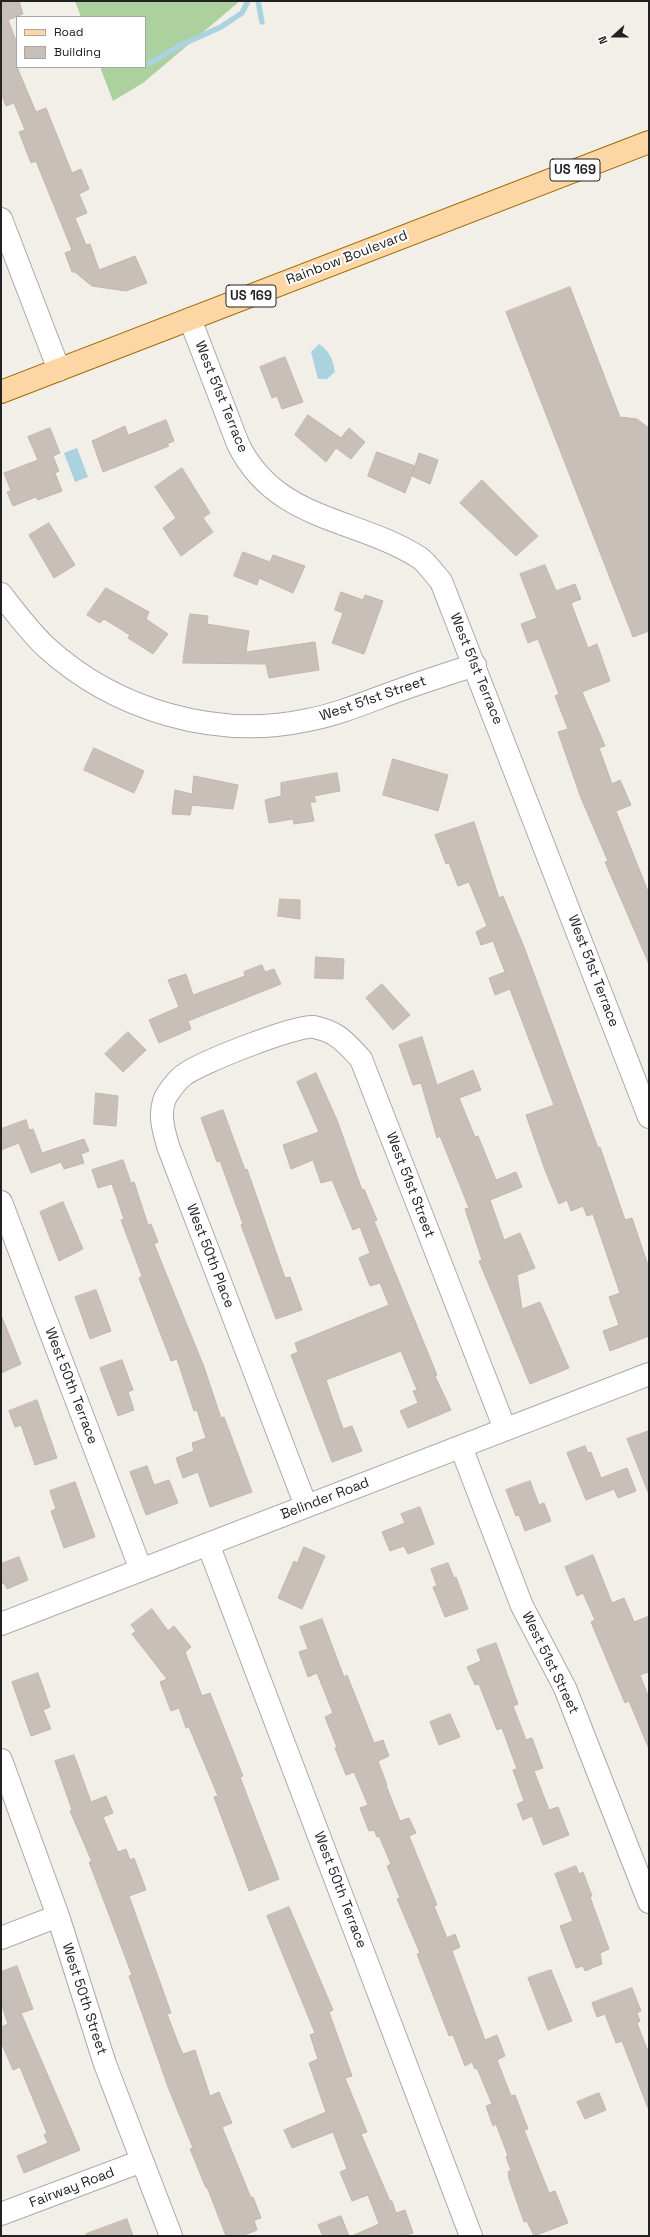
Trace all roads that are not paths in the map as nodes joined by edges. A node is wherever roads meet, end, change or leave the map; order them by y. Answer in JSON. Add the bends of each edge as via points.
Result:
{"nodes":[{"id":1,"x":649,"y":142,"type":"edge"},
{"id":2,"x":1,"y":219,"type":"edge"},
{"id":3,"x":190,"y":319,"type":"junction"},
{"id":4,"x":59,"y":370,"type":"junction"},
{"id":5,"x":1,"y":392,"type":"edge"},
{"id":6,"x":1,"y":594,"type":"edge"},
{"id":7,"x":475,"y":665,"type":"junction"},
{"id":8,"x":249,"y":1047,"type":"joint"},
{"id":9,"x":649,"y":1117,"type":"edge"},
{"id":10,"x":1,"y":1202,"type":"edge"},
{"id":11,"x":649,"y":1374,"type":"edge"},
{"id":12,"x":504,"y":1429,"type":"junction"},
{"id":13,"x":461,"y":1447,"type":"junction"},
{"id":14,"x":306,"y":1506,"type":"junction"},
{"id":15,"x":208,"y":1544,"type":"junction"},
{"id":16,"x":141,"y":1570,"type":"junction"},
{"id":17,"x":1,"y":1624,"type":"edge"},
{"id":18,"x":1,"y":1760,"type":"edge"},
{"id":19,"x":649,"y":1902,"type":"edge"},
{"id":20,"x":58,"y":1916,"type":"junction"},
{"id":21,"x":1,"y":1938,"type":"edge"},
{"id":22,"x":142,"y":2160,"type":"junction"},
{"id":23,"x":1,"y":2214,"type":"edge"},
{"id":24,"x":171,"y":2236,"type":"edge"},
{"id":25,"x":471,"y":2236,"type":"edge"}],
"edges":[{"from":1,"to":3,"type":"main road","name":"Rainbow Boulevard","number":"US 169"},
{"from":2,"to":4,"type":"street"},
{"from":3,"to":4,"type":"main road","name":"Rainbow Boulevard","number":"US 169"},
{"from":3,"to":7,"type":"street","name":"West 51st Terrace","via":[[238,444],[258,476],[308,511],[387,542],[421,559],[441,581]]},
{"from":4,"to":5,"type":"main road","name":"Rainbow Boulevard","number":"US 169"},
{"from":6,"to":7,"type":"street","name":"West 51st Street","via":[[26,627],[46,646],[67,664],[109,692],[163,713],[220,724],[278,724],[331,715]]},
{"from":7,"to":9,"type":"street","name":"West 51st Terrace"},
{"from":8,"to":12,"type":"street","name":"West 51st Street","via":[[294,1029],[313,1027],[337,1034],[361,1059]]},
{"from":8,"to":14,"type":"street","name":"West 50th Place","via":[[183,1075],[164,1100],[161,1121],[168,1146]]},
{"from":10,"to":16,"type":"street","name":"West 50th Terrace"},
{"from":11,"to":12,"type":"street","name":"Belinder Road"},
{"from":12,"to":13,"type":"street","name":"Belinder Road"},
{"from":13,"to":14,"type":"street","name":"Belinder Road"},
{"from":13,"to":19,"type":"street","name":"West 51st Street","via":[[522,1606],[565,1688]]},
{"from":14,"to":15,"type":"street","name":"Belinder Road"},
{"from":15,"to":16,"type":"street","name":"Belinder Road"},
{"from":15,"to":25,"type":"street","name":"West 50th Terrace"},
{"from":16,"to":17,"type":"street","name":"Belinder Road"},
{"from":18,"to":20,"type":"street","name":"West 50th Street"},
{"from":20,"to":21,"type":"street"},
{"from":20,"to":22,"type":"street","name":"West 50th Street","via":[[105,2064]]},
{"from":22,"to":23,"type":"street","name":"Fairway Road"},
{"from":22,"to":24,"type":"street","name":"West 50th Street"}]}
